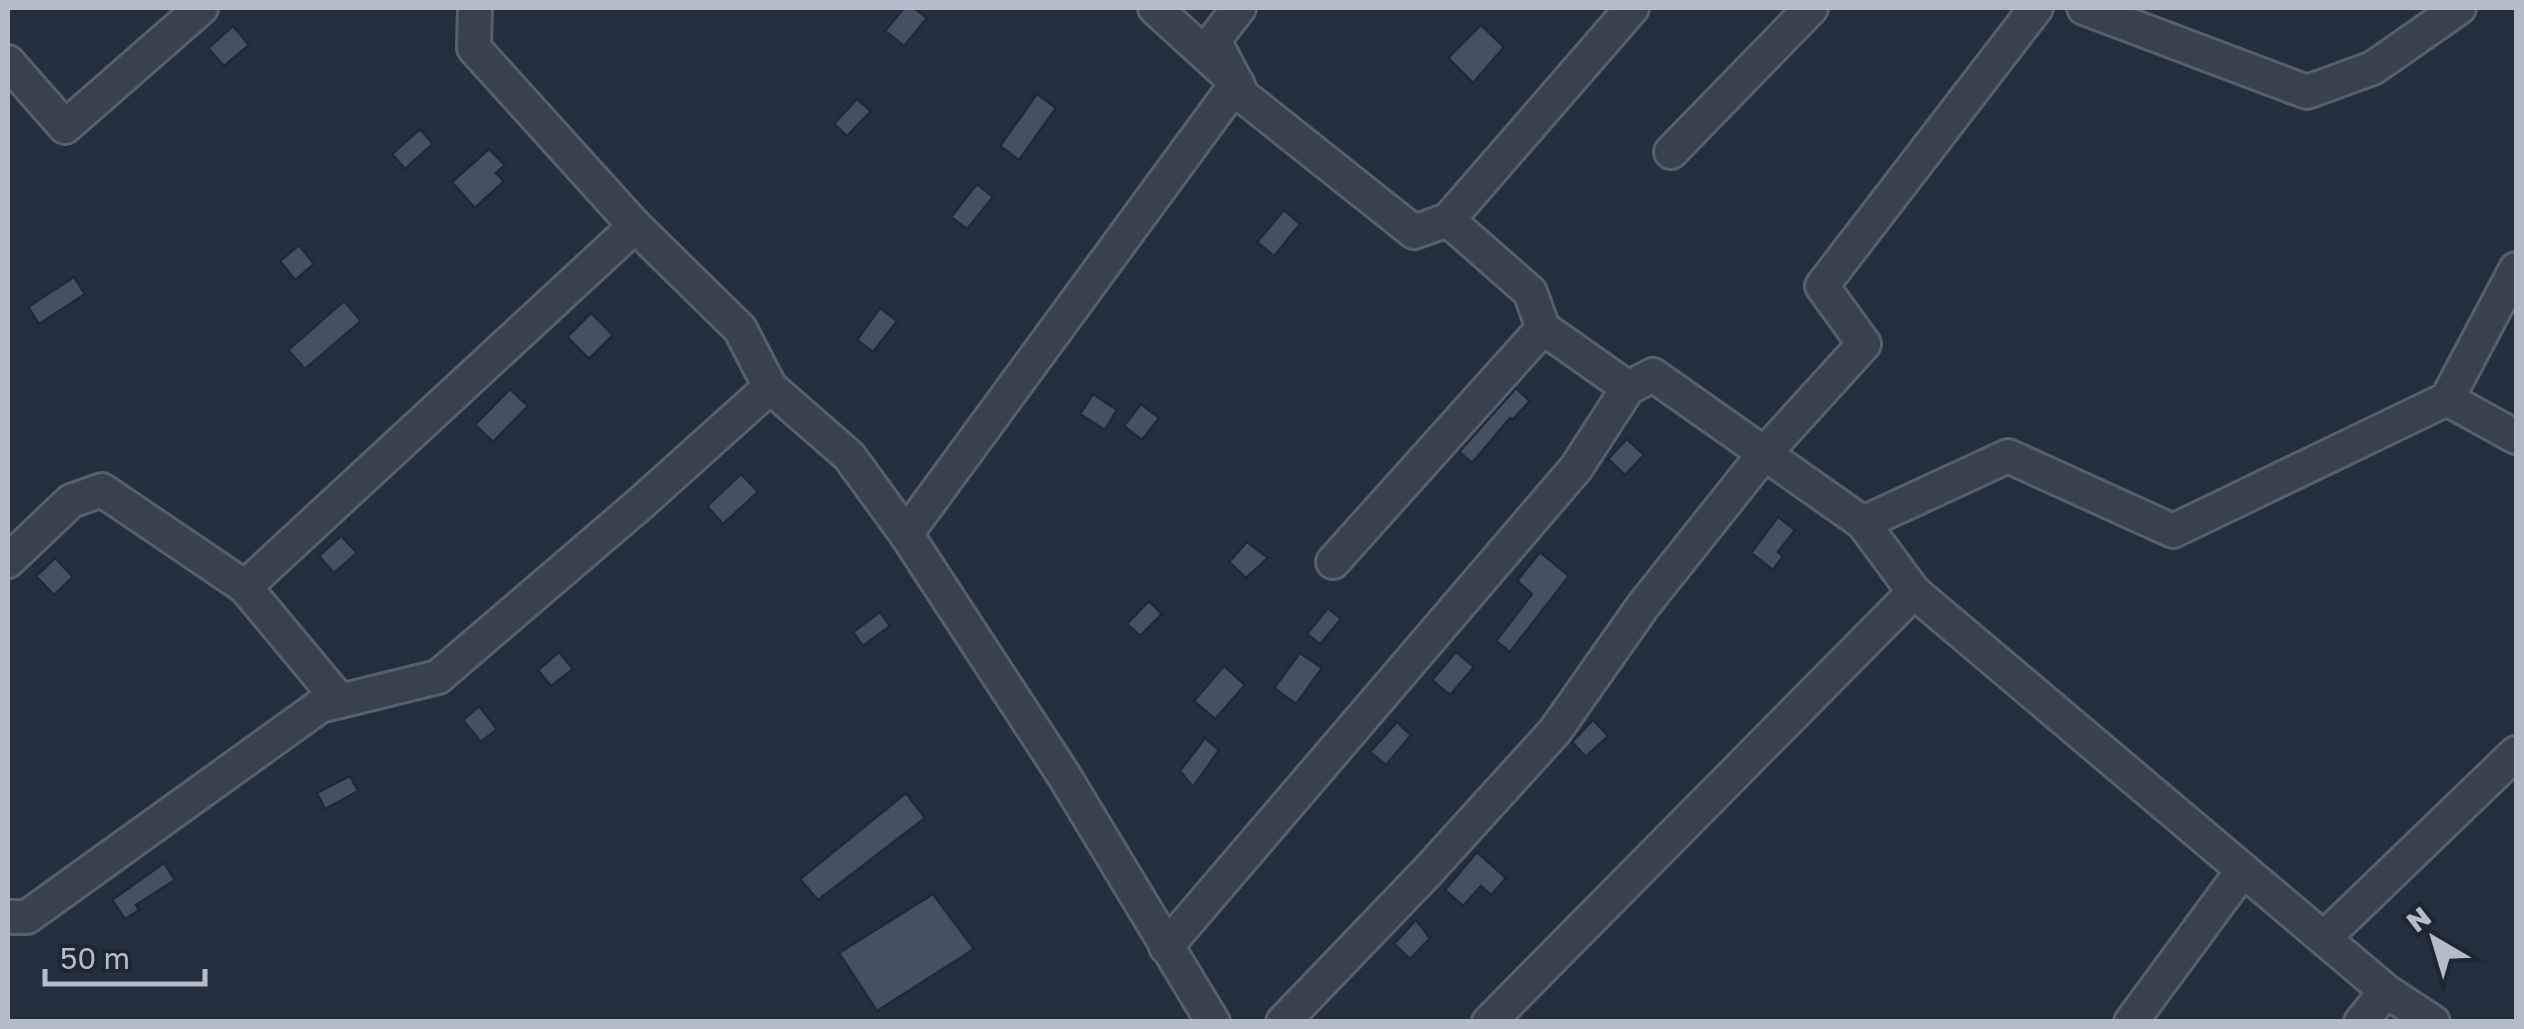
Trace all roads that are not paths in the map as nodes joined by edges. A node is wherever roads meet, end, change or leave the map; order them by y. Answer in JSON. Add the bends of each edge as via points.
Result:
{"nodes":[{"id":1,"x":201,"y":8,"type":"edge"},
{"id":2,"x":475,"y":8,"type":"edge"},
{"id":3,"x":1155,"y":8,"type":"edge"},
{"id":4,"x":1238,"y":8,"type":"edge"},
{"id":5,"x":1632,"y":8,"type":"edge"},
{"id":6,"x":1811,"y":8,"type":"edge"},
{"id":7,"x":2036,"y":8,"type":"edge"},
{"id":8,"x":2084,"y":8,"type":"edge"},
{"id":9,"x":2459,"y":8,"type":"edge"},
{"id":10,"x":8,"y":62,"type":"edge"},
{"id":11,"x":1237,"y":84,"type":"junction"},
{"id":12,"x":1671,"y":152,"type":"dead end"},
{"id":13,"x":1448,"y":220,"type":"junction"},
{"id":14,"x":635,"y":226,"type":"junction"},
{"id":15,"x":2516,"y":269,"type":"edge"},
{"id":16,"x":1543,"y":328,"type":"junction"},
{"id":17,"x":770,"y":386,"type":"junction"},
{"id":18,"x":1628,"y":388,"type":"junction"},
{"id":19,"x":2446,"y":399,"type":"junction"},
{"id":20,"x":2516,"y":437,"type":"edge"},
{"id":21,"x":1764,"y":454,"type":"junction"},
{"id":22,"x":1863,"y":523,"type":"junction"},
{"id":23,"x":906,"y":534,"type":"junction"},
{"id":24,"x":8,"y":561,"type":"edge"},
{"id":25,"x":1333,"y":562,"type":"dead end"},
{"id":26,"x":245,"y":587,"type":"junction"},
{"id":27,"x":1914,"y":592,"type":"junction"},
{"id":28,"x":340,"y":702,"type":"junction"},
{"id":29,"x":2516,"y":753,"type":"edge"},
{"id":30,"x":2244,"y":870,"type":"junction"},
{"id":31,"x":8,"y":917,"type":"edge"},
{"id":32,"x":2324,"y":938,"type":"junction"},
{"id":33,"x":1166,"y":947,"type":"junction"},
{"id":34,"x":2386,"y":990,"type":"junction"},
{"id":35,"x":1213,"y":1022,"type":"edge"},
{"id":36,"x":1283,"y":1022,"type":"edge"},
{"id":37,"x":1489,"y":1022,"type":"edge"},
{"id":38,"x":2131,"y":1022,"type":"edge"},
{"id":39,"x":2361,"y":1022,"type":"edge"},
{"id":40,"x":2433,"y":1022,"type":"edge"}],
"edges":[{"from":1,"to":10,"type":"street","via":[[65,127]]},
{"from":2,"to":14,"type":"street","via":[[474,48]]},
{"from":3,"to":11,"type":"street"},
{"from":4,"to":11,"type":"street","via":[[1214,40]]},
{"from":5,"to":13,"type":"street"},
{"from":6,"to":12,"type":"street"},
{"from":7,"to":21,"type":"street","via":[[1822,286],[1864,344]]},
{"from":8,"to":9,"type":"street","via":[[2307,92],[2373,68]]},
{"from":11,"to":13,"type":"street","via":[[1414,232]]},
{"from":11,"to":23,"type":"street"},
{"from":13,"to":16,"type":"street","via":[[1530,292]]},
{"from":14,"to":17,"type":"street","via":[[740,328]]},
{"from":14,"to":26,"type":"street"},
{"from":15,"to":19,"type":"street"},
{"from":16,"to":18,"type":"street"},
{"from":16,"to":25,"type":"street"},
{"from":17,"to":23,"type":"street","via":[[849,456]]},
{"from":17,"to":28,"type":"street","via":[[438,677]]},
{"from":18,"to":21,"type":"street","via":[[1653,375]]},
{"from":18,"to":33,"type":"street","via":[[1576,468]]},
{"from":19,"to":20,"type":"street"},
{"from":19,"to":22,"type":"street","via":[[2173,531],[2008,456]]},
{"from":21,"to":22,"type":"street"},
{"from":21,"to":36,"type":"street","via":[[1643,606],[1556,731]]},
{"from":22,"to":27,"type":"street"},
{"from":23,"to":33,"type":"street","via":[[1063,774]]},
{"from":24,"to":26,"type":"street","via":[[71,501],[102,490]]},
{"from":26,"to":28,"type":"street"},
{"from":27,"to":30,"type":"street"},
{"from":27,"to":37,"type":"street"},
{"from":28,"to":31,"type":"street","via":[[320,706],[27,917]]},
{"from":29,"to":32,"type":"street"},
{"from":30,"to":32,"type":"street"},
{"from":30,"to":38,"type":"street"},
{"from":32,"to":34,"type":"street"},
{"from":33,"to":35,"type":"street"},
{"from":34,"to":39,"type":"street"},
{"from":34,"to":40,"type":"street"}]}
